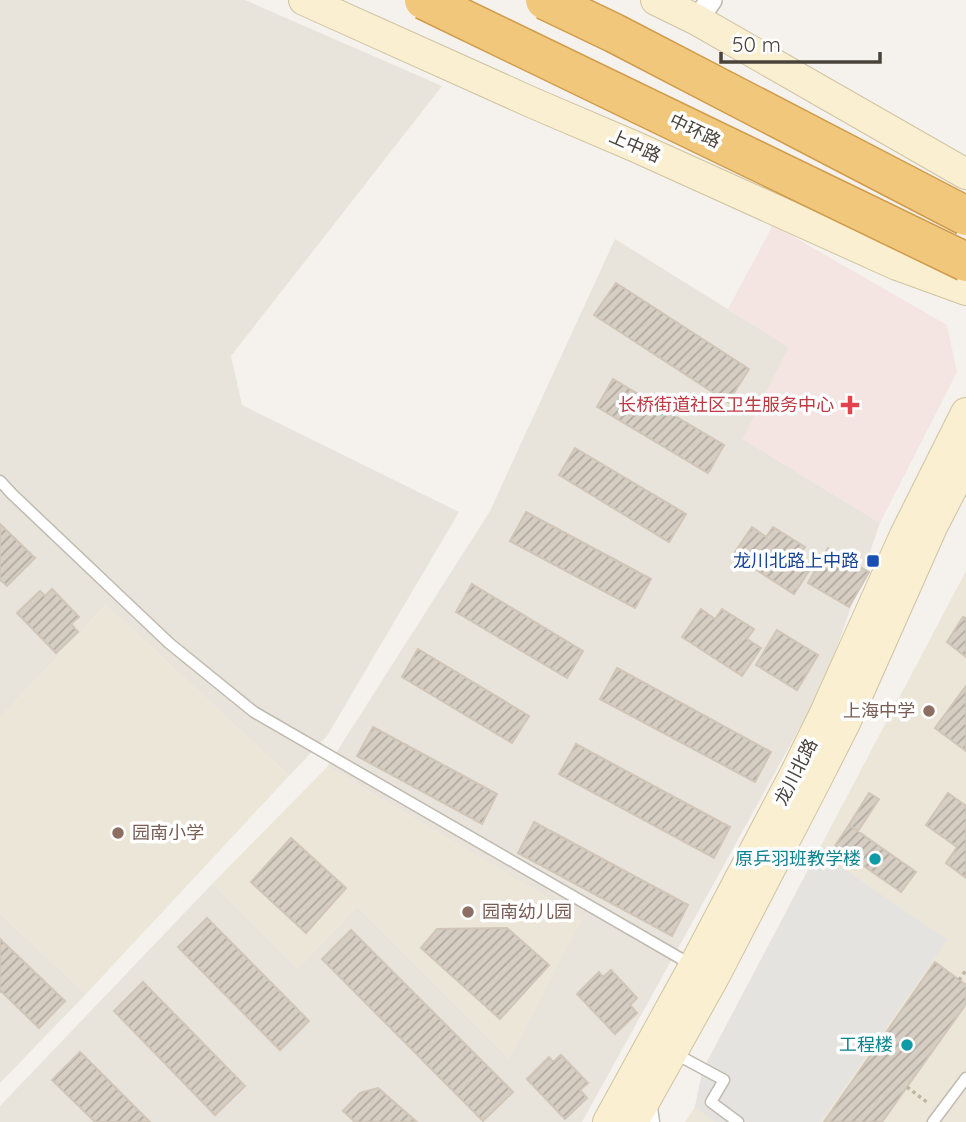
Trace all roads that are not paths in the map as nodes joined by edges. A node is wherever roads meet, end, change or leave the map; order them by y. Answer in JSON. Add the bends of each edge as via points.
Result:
{"nodes":[{"id":1,"x":304,"y":0,"type":"edge"},
{"id":2,"x":424,"y":0,"type":"edge"},
{"id":3,"x":545,"y":0,"type":"edge"},
{"id":4,"x":656,"y":0,"type":"edge"},
{"id":5,"x":704,"y":10,"type":"edge"},
{"id":6,"x":966,"y":174,"type":"edge"},
{"id":7,"x":966,"y":216,"type":"edge"},
{"id":8,"x":966,"y":262,"type":"edge"},
{"id":9,"x":966,"y":290,"type":"edge"},
{"id":10,"x":966,"y":413,"type":"edge"},
{"id":11,"x":966,"y":461,"type":"edge"},
{"id":12,"x":0,"y":481,"type":"edge"},
{"id":13,"x":694,"y":966,"type":"junction"},
{"id":14,"x":672,"y":1052,"type":"junction"},
{"id":15,"x":966,"y":1078,"type":"edge"},
{"id":16,"x":649,"y":1093,"type":"junction"},
{"id":17,"x":937,"y":1117,"type":"edge"},
{"id":18,"x":608,"y":1122,"type":"edge"},
{"id":19,"x":633,"y":1122,"type":"edge"},
{"id":20,"x":654,"y":1122,"type":"edge"},
{"id":21,"x":738,"y":1122,"type":"edge"}],
"edges":[{"from":1,"to":9,"type":"street","name":"上中路","via":[[897,265]]},
{"from":2,"to":8,"type":"highway","name":"中环路","bridge":true},
{"from":3,"to":7,"type":"highway","bridge":true},
{"from":4,"to":5,"type":"street"},
{"from":5,"to":6,"type":"street"},
{"from":10,"to":13,"type":"street","name":"龙川北路","via":[[825,713]]},
{"from":11,"to":14,"type":"street","name":"龙川北路","via":[[821,772]]},
{"from":12,"to":13,"type":"lane","via":[[169,643],[254,712]]},
{"from":13,"to":18,"type":"street","name":"龙川北路"},
{"from":14,"to":16,"type":"street","name":"龙川北路"},
{"from":14,"to":21,"type":"lane","via":[[724,1080],[711,1102]]},
{"from":15,"to":17,"type":"lane"},
{"from":16,"to":19,"type":"street","name":"龙川北路"},
{"from":16,"to":20,"type":"lane"}]}
